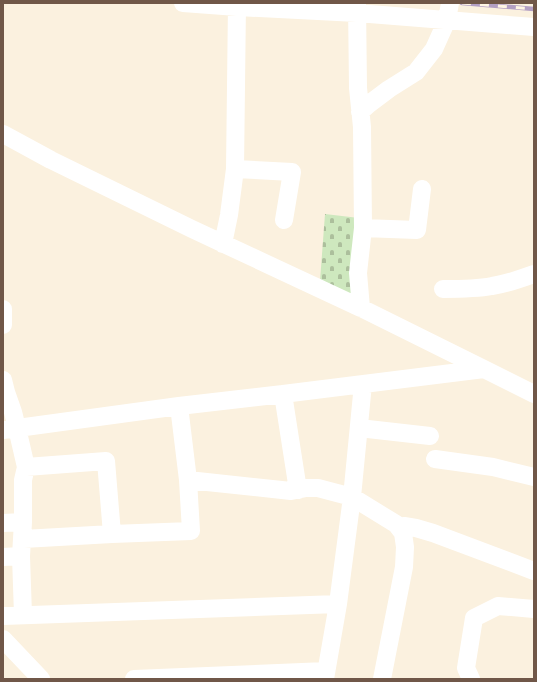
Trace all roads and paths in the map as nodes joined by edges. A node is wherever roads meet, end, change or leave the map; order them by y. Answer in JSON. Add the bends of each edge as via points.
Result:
{"nodes":[{"id":1,"x":183,"y":3,"type":"edge"},
{"id":2,"x":450,"y":3,"type":"edge"},
{"id":3,"x":237,"y":5,"type":"edge"},
{"id":4,"x":357,"y":8,"type":"edge"},
{"id":5,"x":447,"y":20,"type":"junction"},
{"id":6,"x":534,"y":27,"type":"edge"},
{"id":7,"x":360,"y":112,"type":"junction"},
{"id":8,"x":5,"y":139,"type":"edge"},
{"id":9,"x":235,"y":169,"type":"junction"},
{"id":10,"x":422,"y":189,"type":"dead end"},
{"id":11,"x":284,"y":220,"type":"dead end"},
{"id":12,"x":363,"y":228,"type":"junction"},
{"id":13,"x":223,"y":244,"type":"junction"},
{"id":14,"x":534,"y":274,"type":"edge"},
{"id":15,"x":443,"y":290,"type":"dead end"},
{"id":16,"x":361,"y":308,"type":"junction"},
{"id":17,"x":3,"y":309,"type":"edge"},
{"id":18,"x":3,"y":325,"type":"edge"},
{"id":19,"x":484,"y":368,"type":"junction"},
{"id":20,"x":3,"y":380,"type":"edge"},
{"id":21,"x":362,"y":384,"type":"junction"},
{"id":22,"x":283,"y":394,"type":"junction"},
{"id":23,"x":534,"y":394,"type":"edge"},
{"id":24,"x":179,"y":406,"type":"junction"},
{"id":25,"x":359,"y":428,"type":"junction"},
{"id":26,"x":10,"y":429,"type":"edge"},
{"id":27,"x":430,"y":436,"type":"dead end"},
{"id":28,"x":435,"y":459,"type":"dead end"},
{"id":29,"x":26,"y":467,"type":"junction"},
{"id":30,"x":534,"y":477,"type":"edge"},
{"id":31,"x":188,"y":480,"type":"junction"},
{"id":32,"x":298,"y":490,"type":"junction"},
{"id":33,"x":352,"y":498,"type":"junction"},
{"id":34,"x":3,"y":523,"type":"edge"},
{"id":35,"x":399,"y":528,"type":"junction"},
{"id":36,"x":112,"y":534,"type":"junction"},
{"id":37,"x":22,"y":539,"type":"junction"},
{"id":38,"x":3,"y":557,"type":"edge"},
{"id":39,"x":534,"y":571,"type":"edge"},
{"id":40,"x":338,"y":604,"type":"junction"},
{"id":41,"x":534,"y":609,"type":"edge"},
{"id":42,"x":23,"y":615,"type":"junction"},
{"id":43,"x":3,"y":616,"type":"edge"},
{"id":44,"x":3,"y":639,"type":"edge"},
{"id":45,"x":325,"y":675,"type":"edge"},
{"id":46,"x":238,"y":677,"type":"edge"},
{"id":47,"x":158,"y":678,"type":"edge"},
{"id":48,"x":41,"y":679,"type":"edge"},
{"id":49,"x":134,"y":679,"type":"edge"},
{"id":50,"x":382,"y":679,"type":"edge"},
{"id":51,"x":472,"y":679,"type":"edge"}],
"edges":[{"from":1,"to":3,"type":"street"},
{"from":2,"to":5,"type":"street"},
{"from":3,"to":4,"type":"street"},
{"from":3,"to":9,"type":"street"},
{"from":4,"to":5,"type":"street"},
{"from":4,"to":7,"type":"street"},
{"from":5,"to":6,"type":"street"},
{"from":5,"to":7,"type":"street","via":[[434,49],[416,72]]},
{"from":7,"to":12,"type":"street"},
{"from":8,"to":13,"type":"street"},
{"from":9,"to":11,"type":"street","via":[[292,172]]},
{"from":9,"to":13,"type":"street"},
{"from":10,"to":12,"type":"street","via":[[417,230]]},
{"from":12,"to":16,"type":"street","via":[[358,273]]},
{"from":13,"to":16,"type":"street"},
{"from":14,"to":15,"type":"street","via":[[492,286]]},
{"from":16,"to":19,"type":"street"},
{"from":17,"to":18,"type":"street"},
{"from":19,"to":21,"type":"street"},
{"from":19,"to":23,"type":"street"},
{"from":20,"to":26,"type":"street","via":[[13,412]]},
{"from":21,"to":22,"type":"street"},
{"from":21,"to":25,"type":"street"},
{"from":22,"to":24,"type":"street"},
{"from":22,"to":32,"type":"street"},
{"from":24,"to":26,"type":"street"},
{"from":24,"to":31,"type":"street"},
{"from":25,"to":27,"type":"street"},
{"from":25,"to":33,"type":"street"},
{"from":26,"to":29,"type":"street"},
{"from":28,"to":30,"type":"street","via":[[493,467]]},
{"from":29,"to":36,"type":"street","via":[[106,461]]},
{"from":29,"to":37,"type":"street","via":[[23,480]]},
{"from":31,"to":32,"type":"street"},
{"from":31,"to":36,"type":"street","via":[[191,531]]},
{"from":32,"to":33,"type":"street","via":[[318,488]]},
{"from":33,"to":35,"type":"street"},
{"from":33,"to":40,"type":"street"},
{"from":34,"to":37,"type":"street"},
{"from":35,"to":39,"type":"street","via":[[404,526],[433,533]]},
{"from":35,"to":50,"type":"street","via":[[403,533],[405,546],[404,567]]},
{"from":36,"to":37,"type":"street"},
{"from":37,"to":38,"type":"street"},
{"from":37,"to":42,"type":"street"},
{"from":40,"to":42,"type":"street"},
{"from":40,"to":45,"type":"street"},
{"from":41,"to":51,"type":"street","via":[[498,606],[474,618],[466,668]]},
{"from":42,"to":43,"type":"street"},
{"from":44,"to":48,"type":"street"},
{"from":45,"to":46,"type":"street"},
{"from":46,"to":47,"type":"street"},
{"from":47,"to":49,"type":"street"}]}
